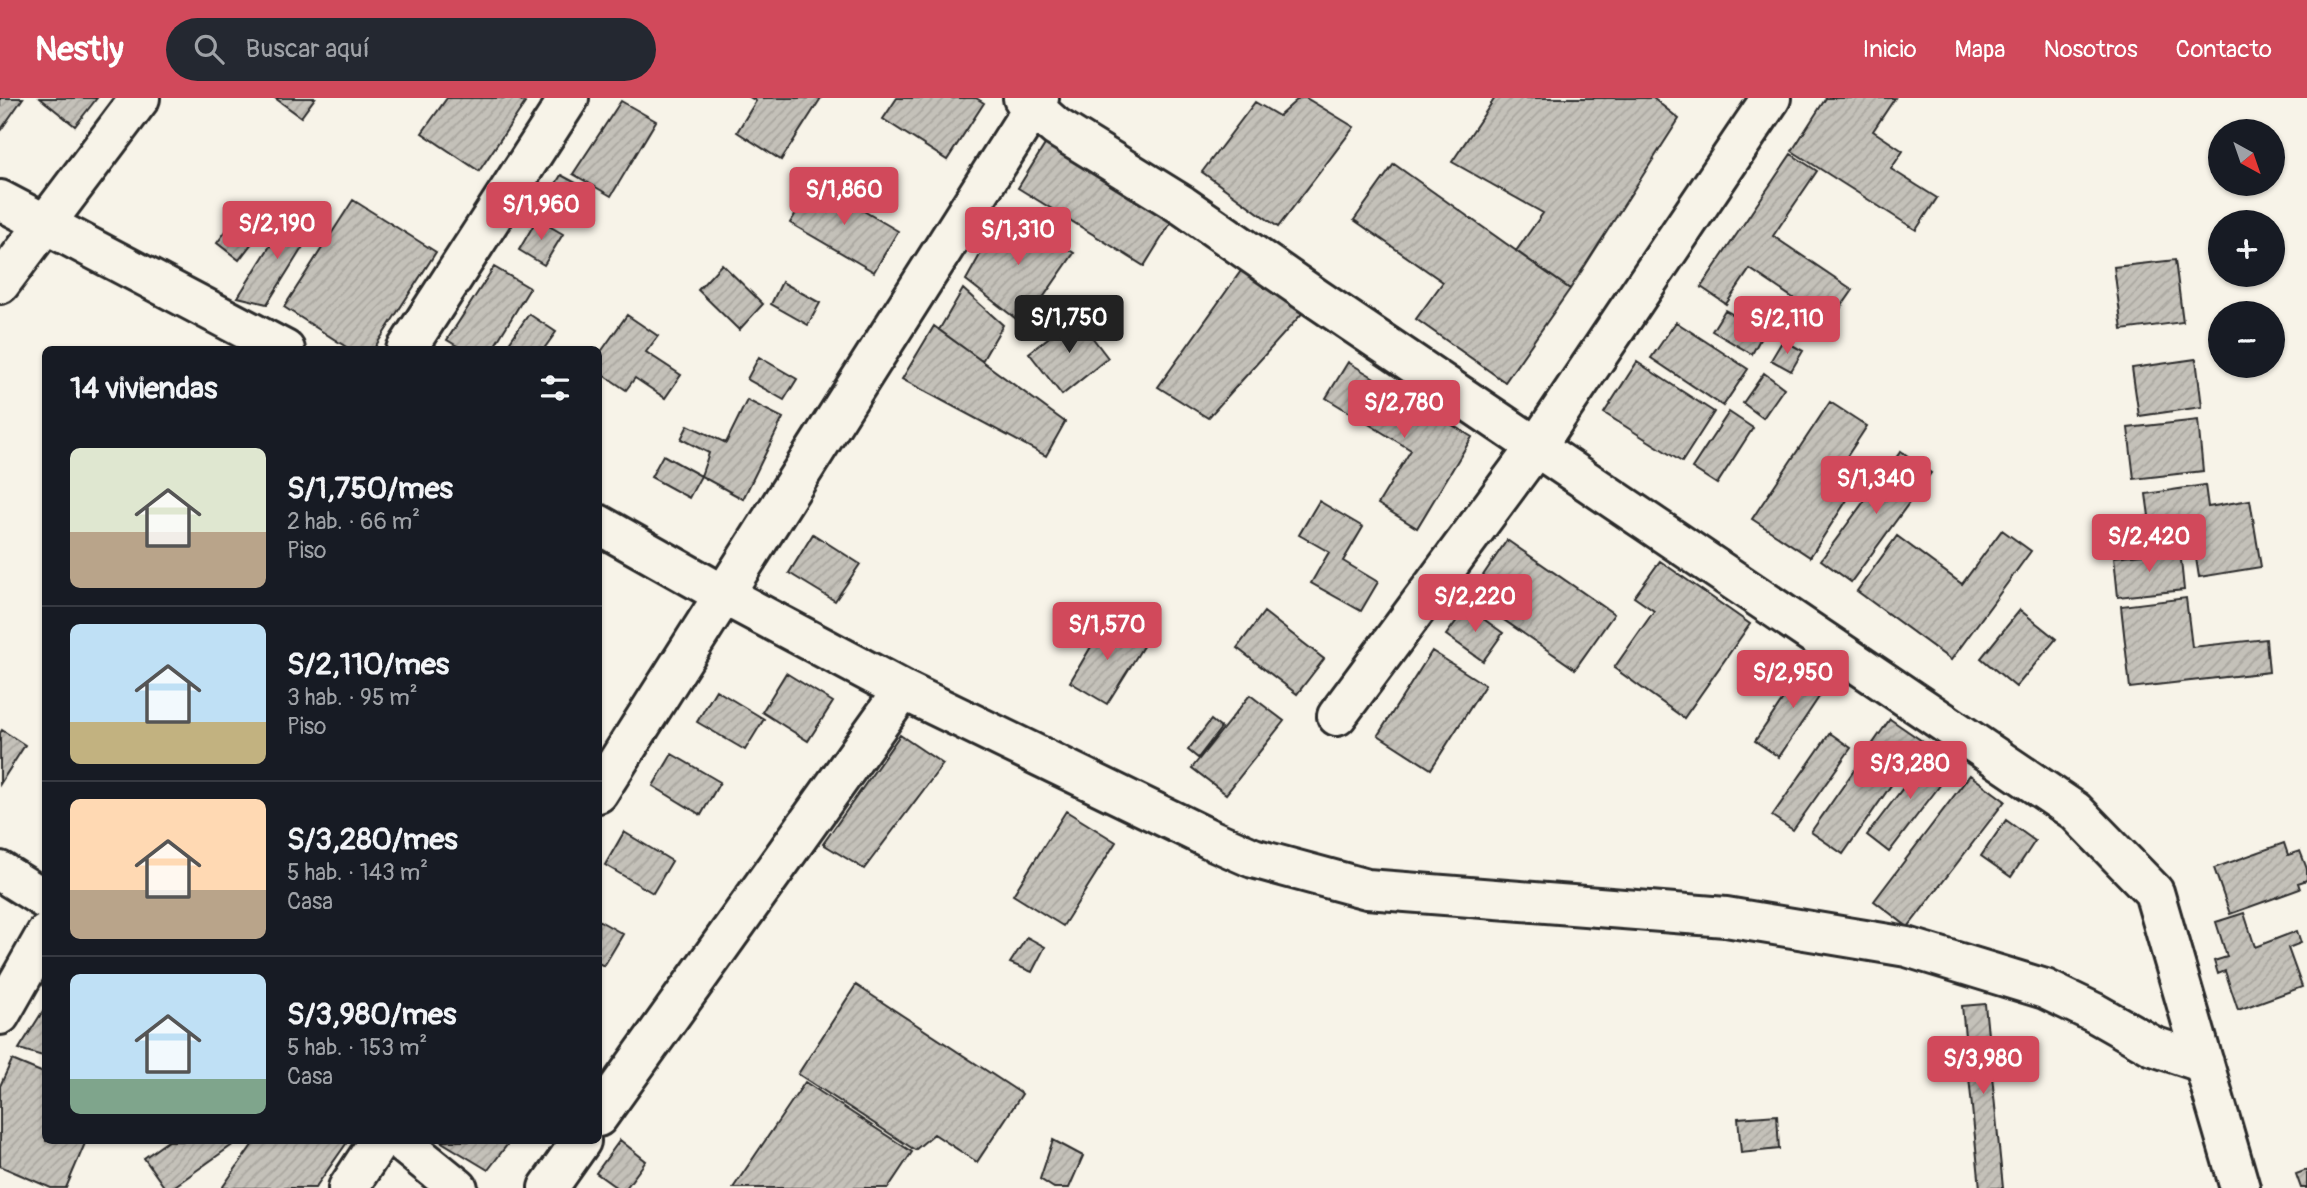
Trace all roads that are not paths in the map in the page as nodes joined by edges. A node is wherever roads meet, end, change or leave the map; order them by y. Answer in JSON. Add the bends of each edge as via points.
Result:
{"nodes":[{"id":1,"x":140,"y":98,"type":"edge"},
{"id":2,"x":569,"y":98,"type":"edge"},
{"id":3,"x":1770,"y":98,"type":"edge"},
{"id":4,"x":1032,"y":101,"type":"edge"},
{"id":5,"x":0,"y":200,"type":"edge"},
{"id":6,"x":45,"y":225,"type":"junction"},
{"id":7,"x":0,"y":284,"type":"edge"},
{"id":8,"x":277,"y":346,"type":"edge"},
{"id":9,"x":410,"y":346,"type":"edge"},
{"id":10,"x":1536,"y":447,"type":"junction"},
{"id":11,"x":602,"y":526,"type":"edge"},
{"id":12,"x":724,"y":595,"type":"junction"},
{"id":13,"x":903,"y":690,"type":"junction"},
{"id":14,"x":1337,"y":716,"type":"dead end"},
{"id":15,"x":602,"y":787,"type":"edge"},
{"id":16,"x":0,"y":871,"type":"edge"},
{"id":17,"x":42,"y":897,"type":"edge"},
{"id":18,"x":42,"y":941,"type":"edge"},
{"id":19,"x":0,"y":1014,"type":"edge"},
{"id":20,"x":2204,"y":1063,"type":"junction"},
{"id":21,"x":602,"y":1111,"type":"edge"},
{"id":22,"x":377,"y":1144,"type":"edge"},
{"id":23,"x":404,"y":1144,"type":"edge"},
{"id":24,"x":579,"y":1144,"type":"edge"},
{"id":25,"x":348,"y":1188,"type":"edge"},
{"id":26,"x":458,"y":1188,"type":"edge"},
{"id":27,"x":548,"y":1188,"type":"edge"},
{"id":28,"x":2240,"y":1188,"type":"edge"}],
"edges":[{"from":1,"to":6,"type":"street"},
{"from":2,"to":9,"type":"street"},
{"from":3,"to":10,"type":"street"},
{"from":4,"to":10,"type":"street","via":[[1056,127],[1182,205]]},
{"from":4,"to":12,"type":"street"},
{"from":5,"to":6,"type":"street"},
{"from":6,"to":7,"type":"street"},
{"from":6,"to":8,"type":"street"},
{"from":10,"to":14,"type":"street"},
{"from":10,"to":20,"type":"street","via":[[2075,811],[2154,892]]},
{"from":11,"to":12,"type":"street"},
{"from":12,"to":13,"type":"street"},
{"from":12,"to":15,"type":"street"},
{"from":13,"to":20,"type":"street","via":[[1253,858],[1367,889],[1727,917],[1907,947],[2045,989],[2153,1046]]},
{"from":13,"to":21,"type":"street"},
{"from":16,"to":17,"type":"street"},
{"from":18,"to":19,"type":"street"},
{"from":20,"to":28,"type":"street"},
{"from":22,"to":25,"type":"street"},
{"from":23,"to":26,"type":"street"},
{"from":24,"to":27,"type":"street"}]}
